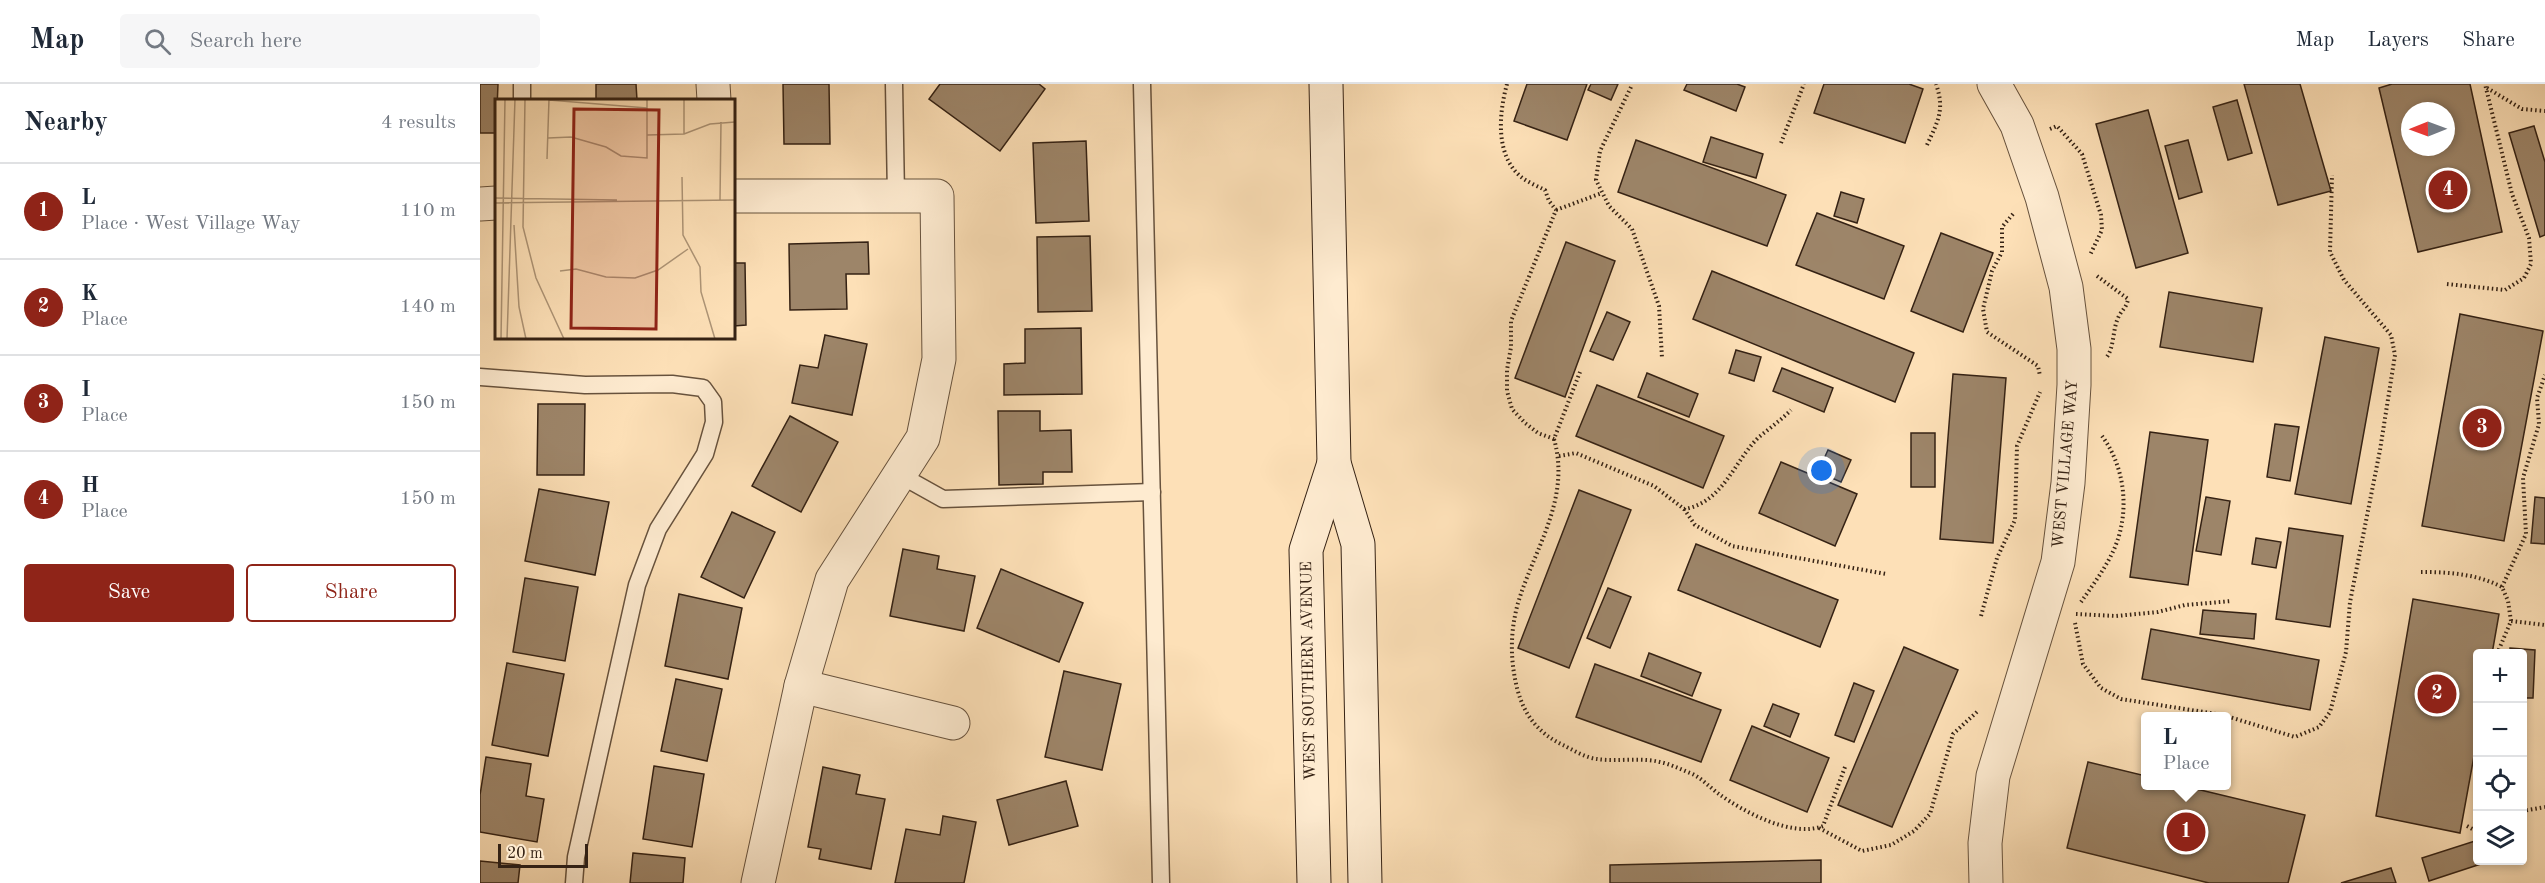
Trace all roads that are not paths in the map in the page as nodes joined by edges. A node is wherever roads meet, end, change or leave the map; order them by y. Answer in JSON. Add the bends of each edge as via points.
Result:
{"nodes":[{"id":1,"x":713,"y":84,"type":"edge"},
{"id":2,"x":894,"y":84,"type":"edge"},
{"id":3,"x":1142,"y":84,"type":"edge"},
{"id":4,"x":1326,"y":84,"type":"edge"},
{"id":5,"x":1994,"y":84,"type":"edge"},
{"id":6,"x":714,"y":99,"type":"edge"},
{"id":7,"x":735,"y":196,"type":"edge"},
{"id":8,"x":896,"y":196,"type":"junction"},
{"id":9,"x":495,"y":203,"type":"edge"},
{"id":10,"x":480,"y":204,"type":"edge"},
{"id":11,"x":480,"y":377,"type":"edge"},
{"id":12,"x":1334,"y":463,"type":"junction"},
{"id":13,"x":900,"y":475,"type":"junction"},
{"id":14,"x":1152,"y":492,"type":"junction"},
{"id":15,"x":801,"y":686,"type":"junction"},
{"id":16,"x":953,"y":723,"type":"dead end"},
{"id":17,"x":574,"y":883,"type":"edge"},
{"id":18,"x":758,"y":883,"type":"edge"},
{"id":19,"x":1161,"y":883,"type":"edge"},
{"id":20,"x":1314,"y":883,"type":"edge"},
{"id":21,"x":1365,"y":883,"type":"edge"},
{"id":22,"x":1986,"y":883,"type":"edge"}],
"edges":[{"from":1,"to":6,"type":"street"},
{"from":2,"to":8,"type":"lane"},
{"from":3,"to":14,"type":"lane"},
{"from":4,"to":12,"type":"street","name":"WEST SOUTHERN AVENUE"},
{"from":5,"to":22,"type":"street","name":"WEST VILLAGE WAY","via":[[2017,125],[2042,197],[2066,287],[2074,385],[2058,562],[1993,776],[1985,843]]},
{"from":7,"to":8,"type":"street"},
{"from":8,"to":13,"type":"street","via":[[937,196],[939,359],[923,438]]},
{"from":9,"to":10,"type":"street"},
{"from":11,"to":17,"type":"lane","via":[[585,385],[672,384],[703,388],[713,402],[714,422],[705,454],[658,529],[637,585],[576,856]]},
{"from":12,"to":20,"type":"street","name":"WEST SOUTHERN AVENUE","via":[[1306,550]]},
{"from":12,"to":21,"type":"street","name":"WEST SOUTHERN AVENUE","via":[[1358,544]]},
{"from":13,"to":14,"type":"lane","via":[[943,500]]},
{"from":13,"to":15,"type":"street","via":[[832,580]]},
{"from":14,"to":19,"type":"lane"},
{"from":15,"to":16,"type":"street"},
{"from":15,"to":18,"type":"street"}]}
